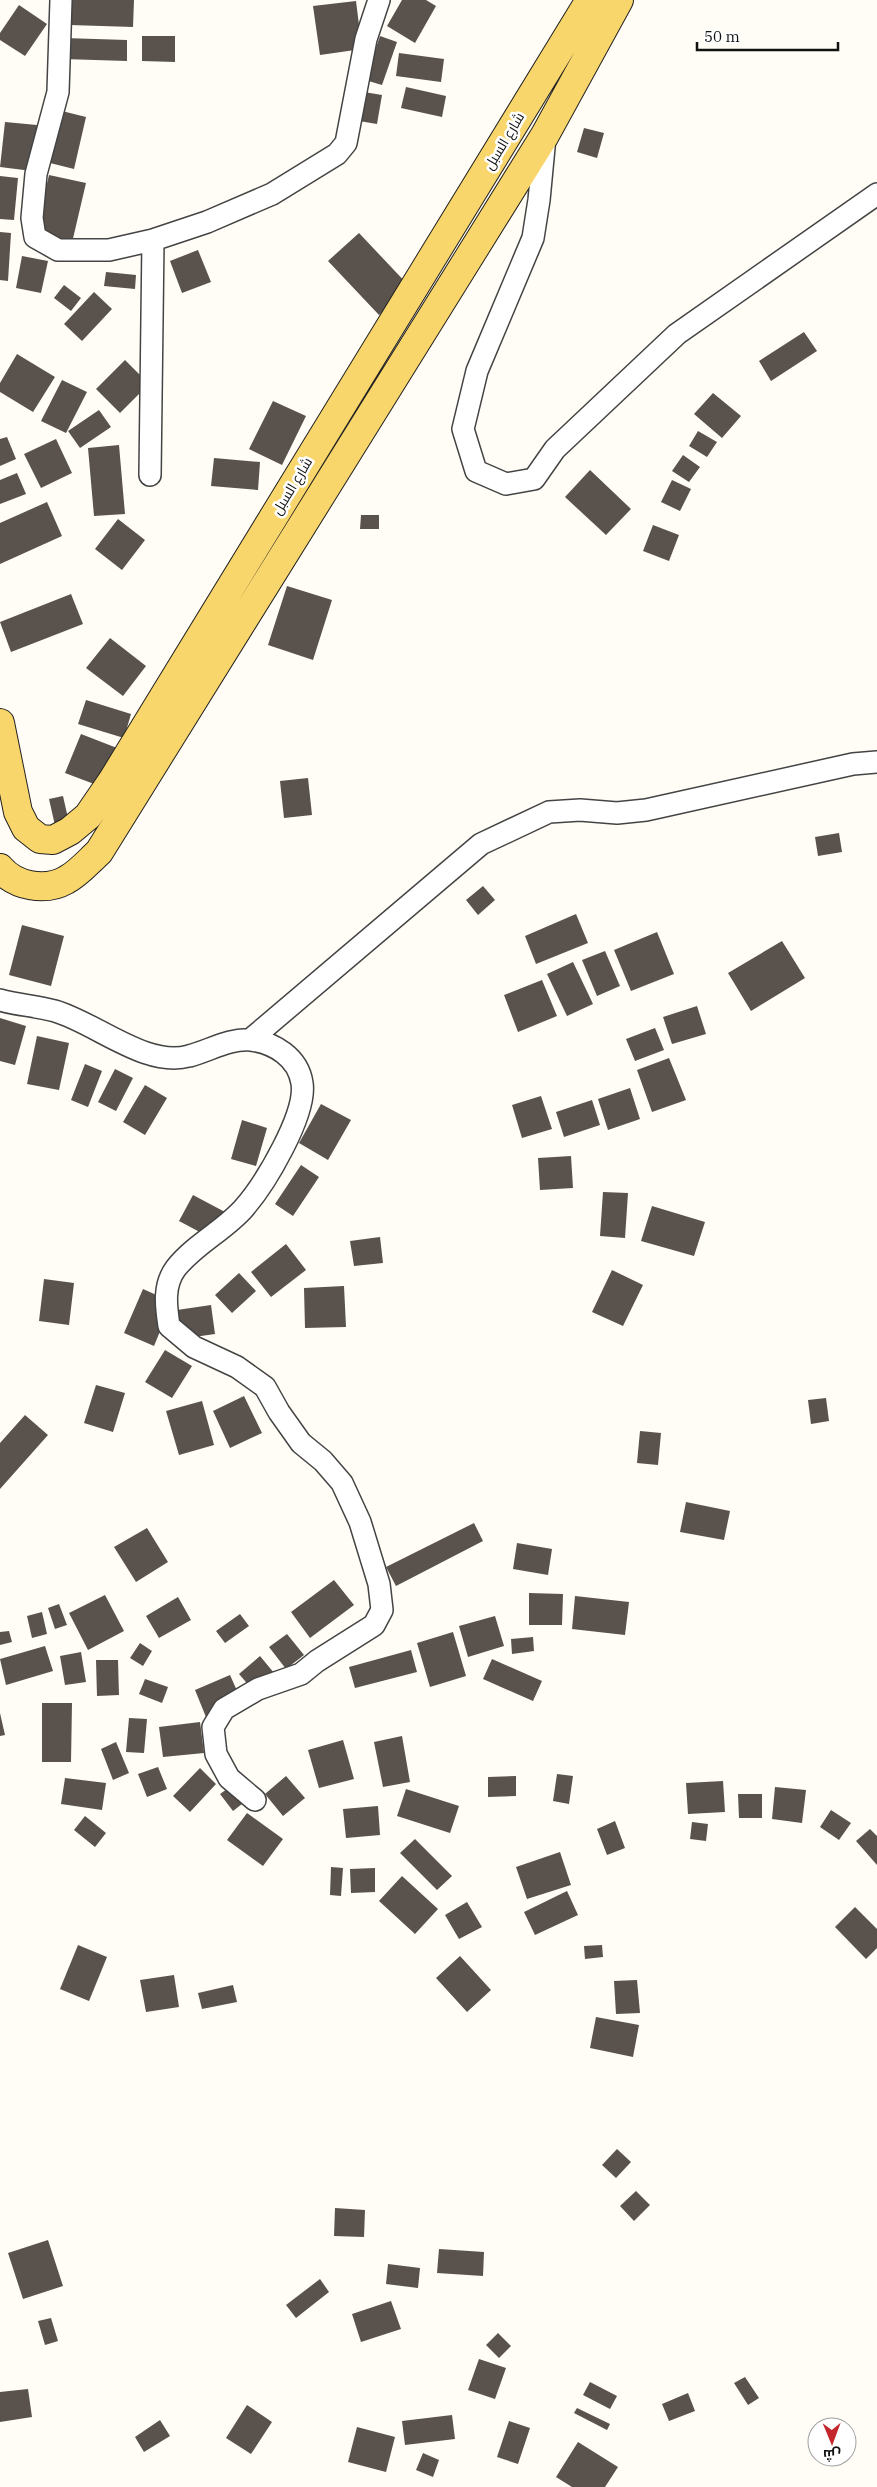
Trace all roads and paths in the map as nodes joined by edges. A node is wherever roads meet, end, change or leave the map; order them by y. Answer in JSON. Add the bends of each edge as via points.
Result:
{"nodes":[{"id":1,"x":61,"y":0,"type":"edge"},
{"id":2,"x":379,"y":0,"type":"edge"},
{"id":3,"x":590,"y":0,"type":"edge"},
{"id":4,"x":619,"y":0,"type":"edge"},
{"id":5,"x":545,"y":135,"type":"junction"},
{"id":6,"x":877,"y":194,"type":"edge"},
{"id":7,"x":153,"y":240,"type":"junction"},
{"id":8,"x":150,"y":475,"type":"dead end"},
{"id":9,"x":0,"y":722,"type":"edge"},
{"id":10,"x":877,"y":762,"type":"edge"},
{"id":11,"x":0,"y":868,"type":"edge"},
{"id":12,"x":0,"y":1000,"type":"edge"},
{"id":13,"x":250,"y":1040,"type":"junction"},
{"id":14,"x":255,"y":1800,"type":"dead end"}],
"edges":[{"from":1,"to":7,"type":"street","via":[[58,92],[36,174],[32,218],[35,237],[58,250],[109,250]]},
{"from":2,"to":7,"type":"street","via":[[366,39],[346,143],[337,154],[272,194],[207,222]]},
{"from":3,"to":9,"type":"main road","name":"شارع السبل","via":[[112,781],[88,816],[70,831],[53,840],[40,839],[26,828],[18,812]]},
{"from":4,"to":5,"type":"main road"},
{"from":5,"to":6,"type":"street","via":[[533,238],[477,371],[463,429],[476,471],[506,484],[534,479],[555,449],[677,334]]},
{"from":5,"to":11,"type":"main road","via":[[99,852],[65,880],[42,886],[22,884]]},
{"from":7,"to":8,"type":"street"},
{"from":10,"to":13,"type":"street","via":[[853,764],[646,810],[549,812],[519,825],[481,844]]},
{"from":12,"to":13,"type":"street","via":[[56,1012],[93,1026],[133,1048],[166,1058],[188,1057],[218,1044]]},
{"from":13,"to":14,"type":"street","via":[[276,1047],[291,1058],[302,1083],[300,1108],[279,1157],[244,1208],[176,1268],[165,1296],[169,1326],[194,1347],[237,1367],[265,1387],[278,1412],[302,1443],[342,1483],[360,1522],[379,1584],[382,1610],[374,1625],[301,1674],[258,1689],[224,1709],[213,1727],[216,1754],[229,1778]]}]}
